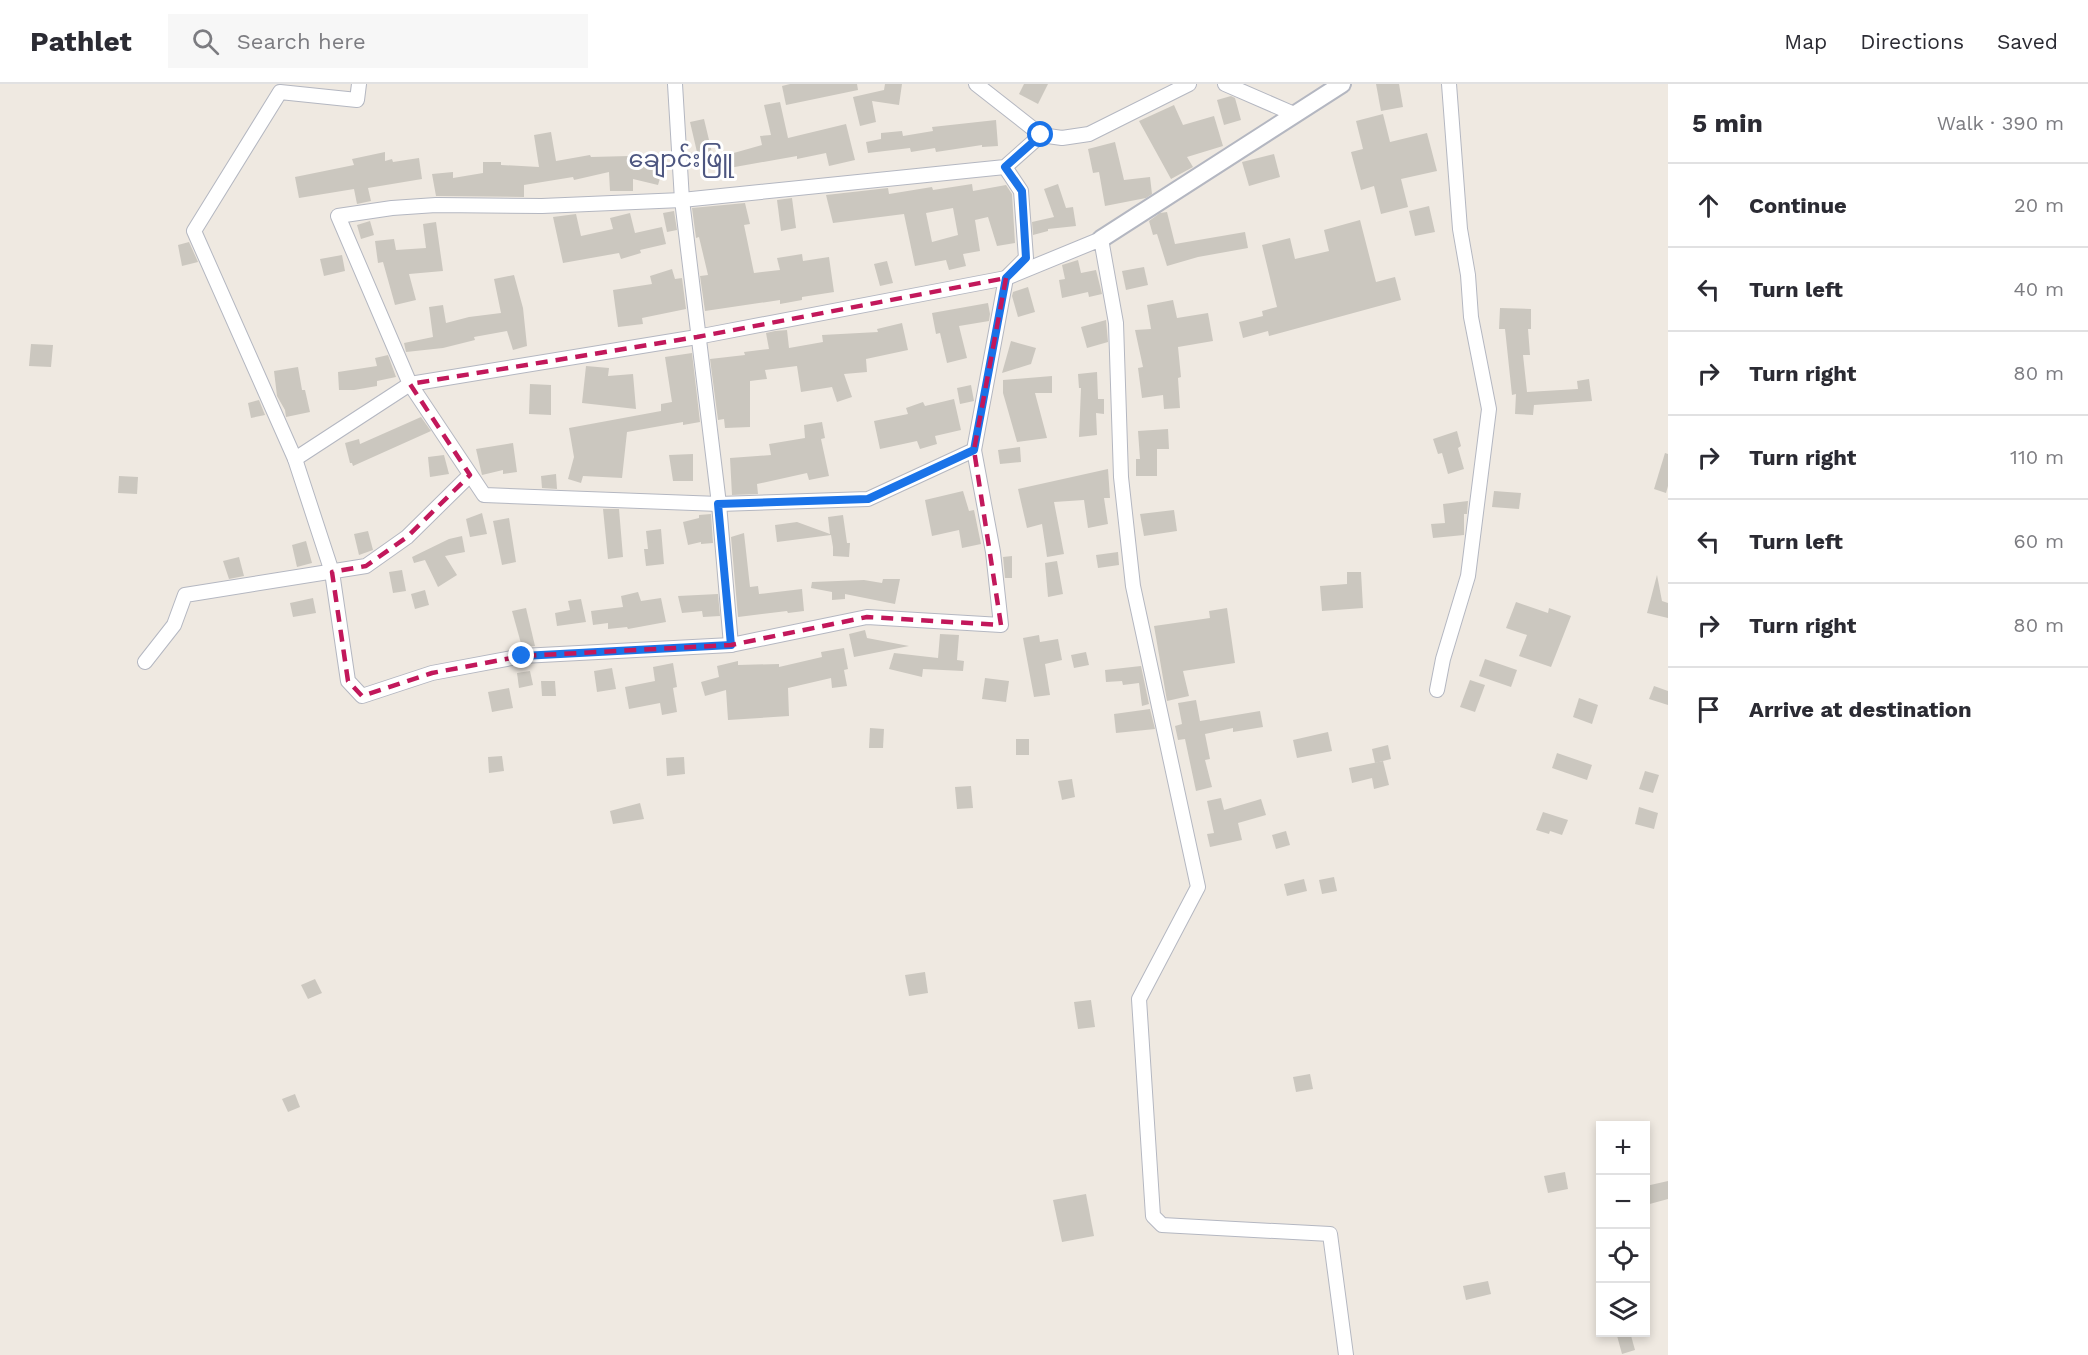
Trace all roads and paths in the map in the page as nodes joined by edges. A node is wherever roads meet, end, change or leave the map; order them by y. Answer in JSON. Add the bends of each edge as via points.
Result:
{"nodes":[{"id":1,"x":359,"y":84,"type":"edge"},
{"id":2,"x":675,"y":84,"type":"edge"},
{"id":3,"x":976,"y":84,"type":"edge"},
{"id":4,"x":1189,"y":84,"type":"edge"},
{"id":5,"x":1226,"y":84,"type":"edge"},
{"id":6,"x":1342,"y":84,"type":"edge"},
{"id":7,"x":1449,"y":84,"type":"edge"},
{"id":8,"x":1294,"y":114,"type":"junction"},
{"id":9,"x":1041,"y":135,"type":"junction"},
{"id":10,"x":1005,"y":167,"type":"junction"},
{"id":11,"x":682,"y":201,"type":"junction"},
{"id":12,"x":1101,"y":239,"type":"junction"},
{"id":13,"x":1006,"y":278,"type":"junction"},
{"id":14,"x":697,"y":337,"type":"junction"},
{"id":15,"x":410,"y":384,"type":"junction"},
{"id":16,"x":974,"y":450,"type":"junction"},
{"id":17,"x":296,"y":459,"type":"junction"},
{"id":18,"x":470,"y":475,"type":"junction"},
{"id":19,"x":718,"y":504,"type":"junction"},
{"id":20,"x":332,"y":572,"type":"junction"},
{"id":21,"x":731,"y":645,"type":"junction"},
{"id":22,"x":145,"y":662,"type":"dead end"},
{"id":23,"x":1437,"y":690,"type":"dead end"},
{"id":24,"x":1346,"y":1355,"type":"edge"}],
"edges":[{"from":1,"to":17,"type":"street","via":[[357,100],[280,92],[194,231]]},
{"from":2,"to":11,"type":"street"},
{"from":3,"to":9,"type":"street"},
{"from":4,"to":9,"type":"street","via":[[1089,134],[1062,138]]},
{"from":5,"to":8,"type":"street"},
{"from":6,"to":8,"type":"street"},
{"from":7,"to":23,"type":"street","via":[[1460,229],[1471,317],[1489,409],[1468,576]]},
{"from":8,"to":12,"type":"street"},
{"from":9,"to":10,"type":"street"},
{"from":10,"to":11,"type":"street"},
{"from":10,"to":13,"type":"street","via":[[1022,191],[1026,258]]},
{"from":11,"to":14,"type":"street"},
{"from":11,"to":15,"type":"street","via":[[436,205],[338,216]]},
{"from":12,"to":13,"type":"street"},
{"from":12,"to":24,"type":"street","via":[[1116,323],[1121,477],[1133,586],[1198,887],[1139,999],[1153,1216],[1162,1225],[1330,1234]]},
{"from":13,"to":14,"type":"street"},
{"from":13,"to":16,"type":"street"},
{"from":14,"to":15,"type":"street"},
{"from":14,"to":19,"type":"street"},
{"from":15,"to":17,"type":"street"},
{"from":15,"to":18,"type":"street"},
{"from":16,"to":19,"type":"street","via":[[868,499]]},
{"from":16,"to":21,"type":"street","via":[[993,552],[1001,625],[867,617]]},
{"from":17,"to":20,"type":"street"},
{"from":18,"to":19,"type":"street","via":[[484,495]]},
{"from":18,"to":20,"type":"street","via":[[407,537],[366,567]]},
{"from":19,"to":21,"type":"street"},
{"from":20,"to":21,"type":"street","via":[[348,681],[362,696],[432,673],[522,656]]},
{"from":20,"to":22,"type":"street","via":[[185,595],[174,625]]}]}
